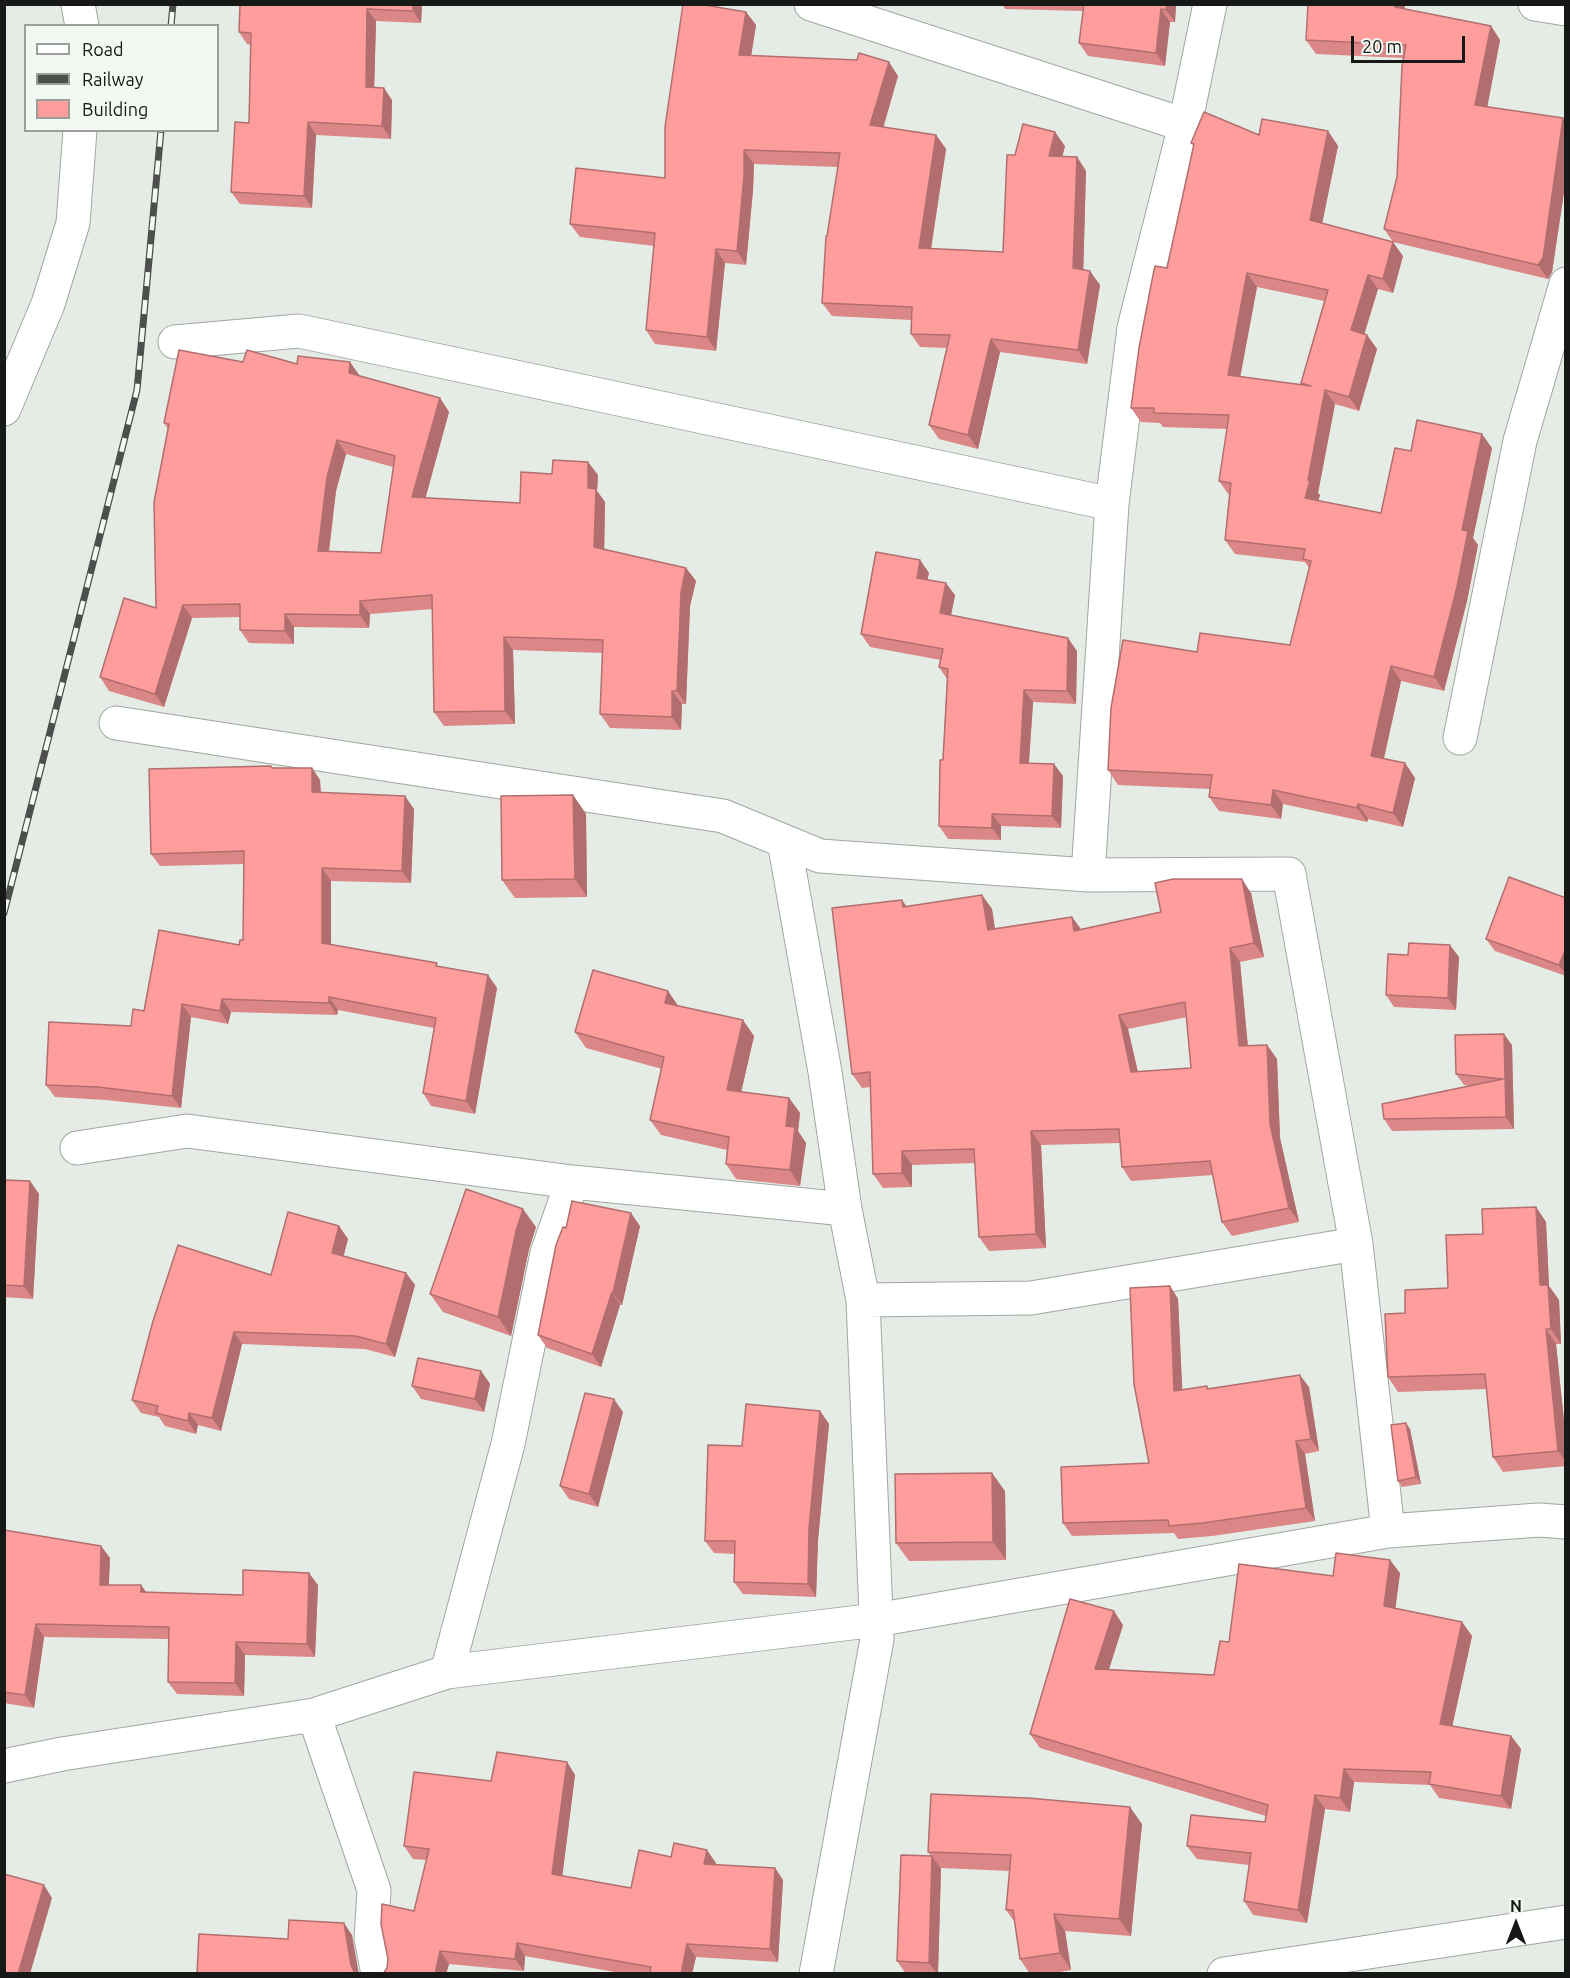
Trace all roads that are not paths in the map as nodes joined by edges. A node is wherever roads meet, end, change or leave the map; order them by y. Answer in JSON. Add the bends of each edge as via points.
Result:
{"nodes":[{"id":1,"x":78,"y":4,"type":"edge"},
{"id":2,"x":811,"y":4,"type":"edge"},
{"id":3,"x":1210,"y":4,"type":"edge"},
{"id":4,"x":1535,"y":4,"type":"edge"},
{"id":5,"x":1566,"y":9,"type":"edge"},
{"id":6,"x":82,"y":24,"type":"edge"},
{"id":7,"x":1185,"y":125,"type":"junction"},
{"id":8,"x":80,"y":132,"type":"edge"},
{"id":9,"x":1566,"y":284,"type":"edge"},
{"id":10,"x":175,"y":342,"type":"dead end"},
{"id":11,"x":4,"y":409,"type":"edge"},
{"id":12,"x":1112,"y":504,"type":"junction"},
{"id":13,"x":116,"y":723,"type":"dead end"},
{"id":14,"x":1460,"y":738,"type":"dead end"},
{"id":15,"x":784,"y":842,"type":"junction"},
{"id":16,"x":820,"y":856,"type":"junction"},
{"id":17,"x":1088,"y":875,"type":"junction"},
{"id":18,"x":792,"y":890,"type":"junction"},
{"id":19,"x":77,"y":1148,"type":"dead end"},
{"id":20,"x":572,"y":1182,"type":"junction"},
{"id":21,"x":845,"y":1209,"type":"junction"},
{"id":22,"x":1356,"y":1244,"type":"junction"},
{"id":23,"x":863,"y":1299,"type":"junction"},
{"id":24,"x":1566,"y":1522,"type":"edge"},
{"id":25,"x":1388,"y":1531,"type":"junction"},
{"id":26,"x":876,"y":1620,"type":"junction"},
{"id":27,"x":447,"y":1672,"type":"junction"},
{"id":28,"x":314,"y":1714,"type":"junction"},
{"id":29,"x":4,"y":1766,"type":"edge"},
{"id":30,"x":1566,"y":1922,"type":"edge"},
{"id":31,"x":378,"y":1974,"type":"edge"},
{"id":32,"x":816,"y":1974,"type":"edge"},
{"id":33,"x":1224,"y":1974,"type":"edge"}],
"edges":[{"from":1,"to":6,"type":"street"},
{"from":2,"to":7,"type":"street"},
{"from":3,"to":7,"type":"street"},
{"from":4,"to":5,"type":"street"},
{"from":7,"to":12,"type":"street","via":[[1134,328]]},
{"from":8,"to":11,"type":"street","via":[[73,223],[48,304]]},
{"from":9,"to":14,"type":"street","via":[[1520,441]]},
{"from":10,"to":12,"type":"street","via":[[299,331]]},
{"from":12,"to":17,"type":"street"},
{"from":13,"to":15,"type":"street","via":[[723,816]]},
{"from":15,"to":16,"type":"street"},
{"from":15,"to":18,"type":"street"},
{"from":16,"to":17,"type":"street"},
{"from":16,"to":18,"type":"street"},
{"from":17,"to":22,"type":"street","via":[[1289,874]]},
{"from":18,"to":21,"type":"street"},
{"from":19,"to":20,"type":"street","via":[[187,1131]]},
{"from":20,"to":21,"type":"street"},
{"from":20,"to":27,"type":"street","via":[[546,1253],[508,1444]]},
{"from":21,"to":23,"type":"street"},
{"from":22,"to":23,"type":"street","via":[[1031,1298]]},
{"from":22,"to":25,"type":"street"},
{"from":23,"to":26,"type":"street"},
{"from":24,"to":25,"type":"street","via":[[1539,1520]]},
{"from":25,"to":26,"type":"street"},
{"from":26,"to":27,"type":"street"},
{"from":26,"to":32,"type":"street","via":[[877,1639]]},
{"from":27,"to":28,"type":"street"},
{"from":28,"to":29,"type":"street"},
{"from":28,"to":31,"type":"street","via":[[374,1890],[371,1938]]},
{"from":30,"to":33,"type":"street"}]}
